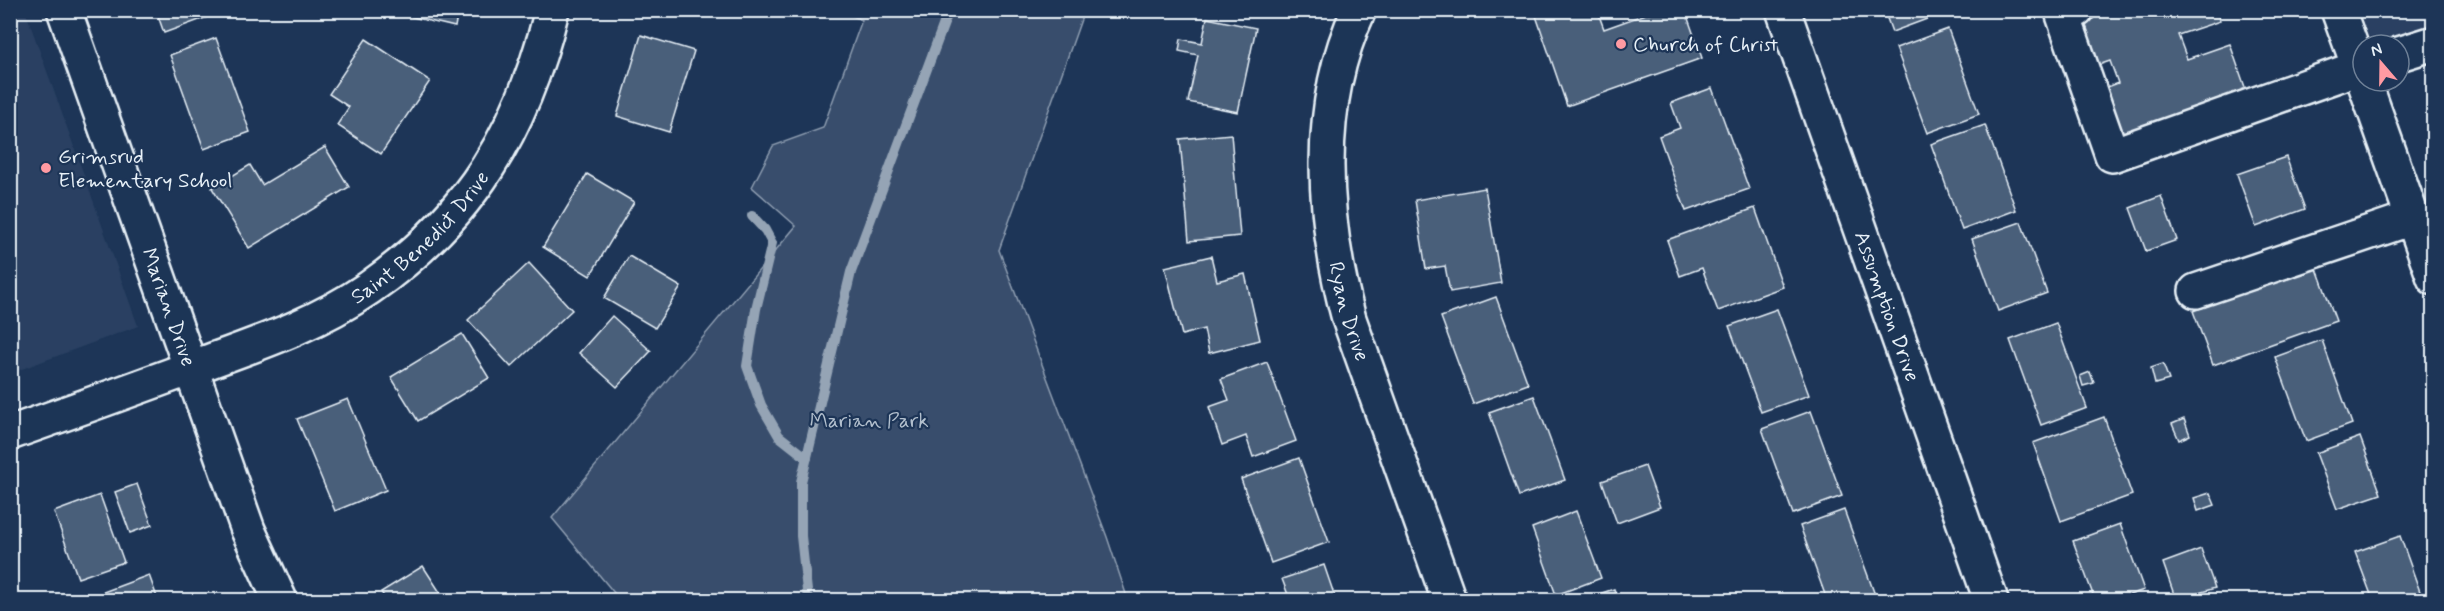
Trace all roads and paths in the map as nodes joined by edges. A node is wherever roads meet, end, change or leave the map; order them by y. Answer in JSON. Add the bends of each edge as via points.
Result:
{"nodes":[{"id":1,"x":64,"y":10,"type":"edge"},
{"id":2,"x":552,"y":10,"type":"edge"},
{"id":3,"x":1359,"y":10,"type":"edge"},
{"id":4,"x":1783,"y":10,"type":"edge"},
{"id":5,"x":2338,"y":10,"type":"edge"},
{"id":6,"x":2067,"y":12,"type":"edge"},
{"id":7,"x":2433,"y":43,"type":"edge"},
{"id":8,"x":2351,"y":44,"type":"edge"},
{"id":9,"x":2411,"y":50,"type":"edge"},
{"id":10,"x":2351,"y":77,"type":"edge"},
{"id":11,"x":2369,"y":93,"type":"edge"},
{"id":12,"x":2412,"y":218,"type":"junction"},
{"id":13,"x":2433,"y":278,"type":"edge"},
{"id":14,"x":2196,"y":291,"type":"dead end"},
{"id":15,"x":190,"y":368,"type":"junction"},
{"id":16,"x":10,"y":434,"type":"edge"},
{"id":17,"x":280,"y":600,"type":"edge"},
{"id":18,"x":1449,"y":600,"type":"edge"},
{"id":19,"x":1992,"y":600,"type":"edge"}],
"edges":[{"from":1,"to":15,"type":"street","name":"Marian Drive"},
{"from":2,"to":15,"type":"street","name":"Saint Benedict Drive","via":[[525,100],[504,142],[480,181],[410,256],[368,289],[322,315]]},
{"from":3,"to":18,"type":"street","name":"Ryan Drive","via":[[1340,65],[1331,110],[1328,218],[1349,318]]},
{"from":4,"to":19,"type":"street","name":"Assumption Drive"},
{"from":5,"to":8,"type":"street"},
{"from":6,"to":10,"type":"street","via":[[2112,156]]},
{"from":7,"to":9,"type":"street"},
{"from":11,"to":12,"type":"street"},
{"from":12,"to":13,"type":"street"},
{"from":12,"to":14,"type":"street"},
{"from":15,"to":16,"type":"street","name":"Saint Benedict Drive"},
{"from":15,"to":17,"type":"street","name":"Marian Drive","via":[[248,530]]}]}
